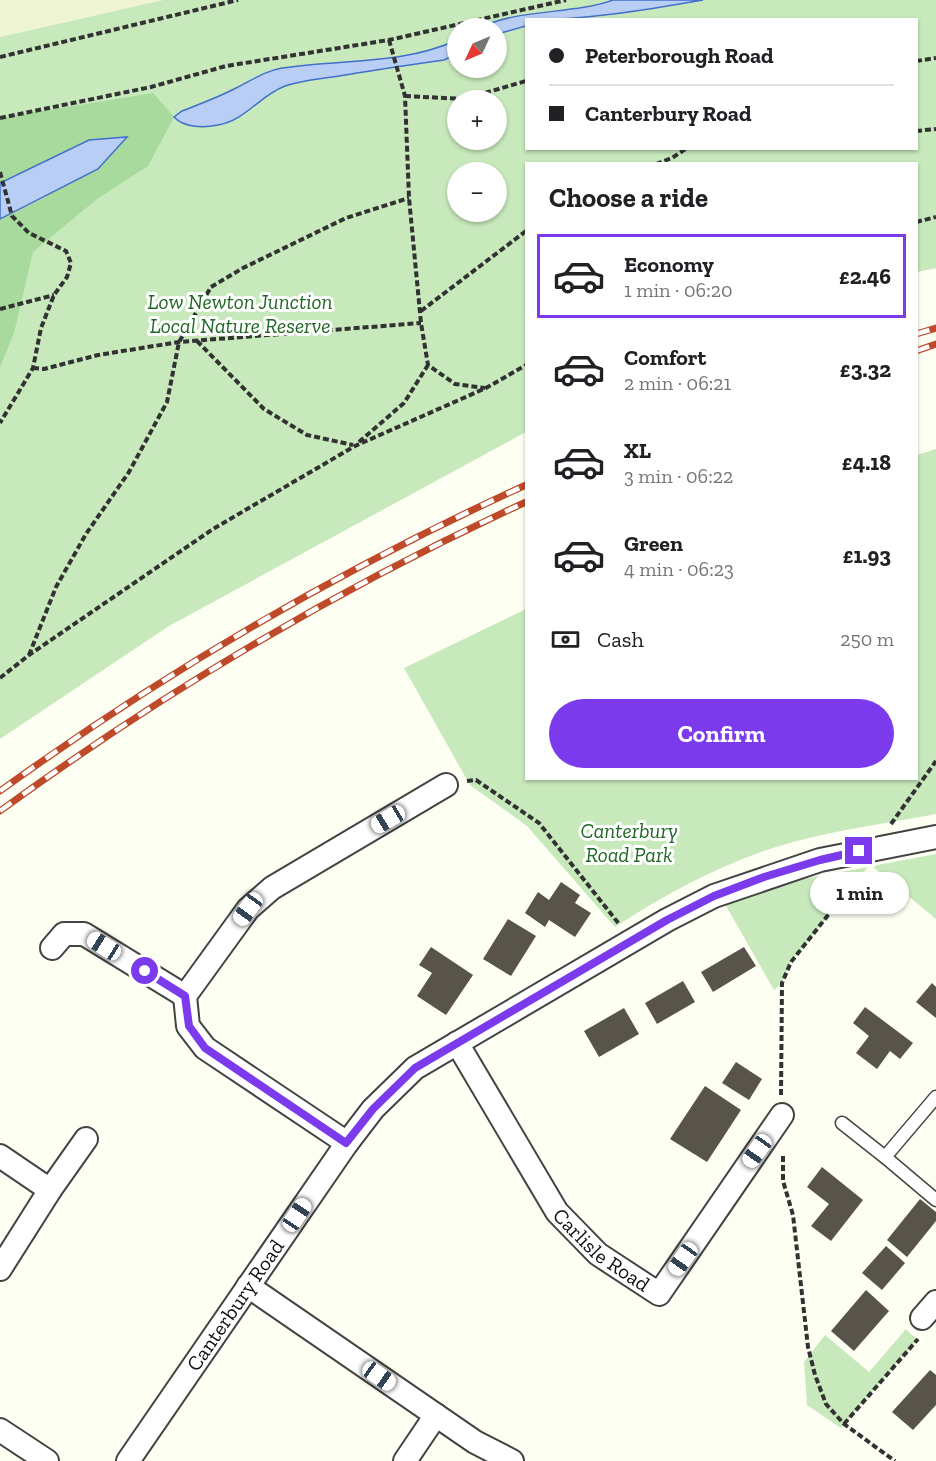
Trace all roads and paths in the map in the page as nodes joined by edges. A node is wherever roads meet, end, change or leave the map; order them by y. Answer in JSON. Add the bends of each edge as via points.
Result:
{"nodes":[{"id":1,"x":238,"y":0,"type":"edge"},
{"id":2,"x":566,"y":0,"type":"edge"},
{"id":3,"x":389,"y":40,"type":"junction"},
{"id":4,"x":0,"y":57,"type":"edge"},
{"id":5,"x":936,"y":58,"type":"edge"},
{"id":6,"x":918,"y":61,"type":"edge"},
{"id":7,"x":525,"y":81,"type":"edge"},
{"id":8,"x":405,"y":96,"type":"junction"},
{"id":9,"x":0,"y":118,"type":"edge"},
{"id":10,"x":936,"y":129,"type":"edge"},
{"id":11,"x":918,"y":131,"type":"edge"},
{"id":12,"x":684,"y":150,"type":"edge"},
{"id":13,"x":661,"y":162,"type":"edge"},
{"id":14,"x":0,"y":172,"type":"edge"},
{"id":15,"x":409,"y":198,"type":"junction"},
{"id":16,"x":936,"y":217,"type":"edge"},
{"id":17,"x":918,"y":222,"type":"edge"},
{"id":18,"x":525,"y":232,"type":"edge"},
{"id":19,"x":54,"y":295,"type":"junction"},
{"id":20,"x":0,"y":309,"type":"edge"},
{"id":21,"x":420,"y":311,"type":"junction"},
{"id":22,"x":421,"y":323,"type":"junction"},
{"id":23,"x":197,"y":341,"type":"junction"},
{"id":24,"x":179,"y":342,"type":"junction"},
{"id":25,"x":428,"y":365,"type":"junction"},
{"id":26,"x":525,"y":366,"type":"edge"},
{"id":27,"x":33,"y":368,"type":"junction"},
{"id":28,"x":486,"y":388,"type":"junction"},
{"id":29,"x":0,"y":423,"type":"edge"},
{"id":30,"x":355,"y":446,"type":"junction"},
{"id":31,"x":29,"y":655,"type":"junction"},
{"id":32,"x":0,"y":678,"type":"edge"},
{"id":33,"x":936,"y":761,"type":"edge"},
{"id":34,"x":446,"y":785,"type":"joint"},
{"id":35,"x":936,"y":837,"type":"edge"},
{"id":36,"x":879,"y":847,"type":"junction"},
{"id":37,"x":632,"y":941,"type":"junction"},
{"id":38,"x":52,"y":948,"type":"dead end"},
{"id":39,"x":185,"y":996,"type":"junction"},
{"id":40,"x":457,"y":1043,"type":"junction"},
{"id":41,"x":936,"y":1097,"type":"edge"},
{"id":42,"x":782,"y":1115,"type":"junction"},
{"id":43,"x":842,"y":1123,"type":"dead end"},
{"id":44,"x":86,"y":1139,"type":"dead end"},
{"id":45,"x":346,"y":1143,"type":"junction"},
{"id":46,"x":0,"y":1156,"type":"edge"},
{"id":47,"x":885,"y":1157,"type":"junction"},
{"id":48,"x":50,"y":1190,"type":"junction"},
{"id":49,"x":936,"y":1200,"type":"edge"},
{"id":50,"x":0,"y":1269,"type":"edge"},
{"id":51,"x":248,"y":1286,"type":"junction"},
{"id":52,"x":929,"y":1310,"type":"edge"},
{"id":53,"x":436,"y":1415,"type":"junction"},
{"id":54,"x":844,"y":1424,"type":"junction"},
{"id":55,"x":0,"y":1430,"type":"edge"},
{"id":56,"x":47,"y":1461,"type":"edge"},
{"id":57,"x":128,"y":1461,"type":"edge"},
{"id":58,"x":405,"y":1461,"type":"edge"},
{"id":59,"x":512,"y":1461,"type":"edge"},
{"id":60,"x":895,"y":1461,"type":"edge"}],
"edges":[{"from":1,"to":4,"type":"path"},
{"from":2,"to":3,"type":"path"},
{"from":3,"to":8,"type":"path"},
{"from":3,"to":9,"type":"path","via":[[226,66],[151,87]]},
{"from":5,"to":6,"type":"path"},
{"from":7,"to":8,"type":"path","via":[[464,99]]},
{"from":8,"to":15,"type":"path"},
{"from":10,"to":11,"type":"path"},
{"from":12,"to":13,"type":"path"},
{"from":14,"to":19,"type":"path","via":[[12,216],[29,233],[66,251],[71,263],[67,277]]},
{"from":15,"to":21,"type":"path"},
{"from":15,"to":24,"type":"path","via":[[346,218],[243,268],[211,288]]},
{"from":16,"to":17,"type":"path"},
{"from":18,"to":21,"type":"path"},
{"from":19,"to":20,"type":"path"},
{"from":19,"to":27,"type":"path","via":[[41,328]]},
{"from":21,"to":22,"type":"path"},
{"from":22,"to":23,"type":"path"},
{"from":22,"to":25,"type":"path"},
{"from":23,"to":24,"type":"path"},
{"from":23,"to":30,"type":"path","via":[[264,409],[307,435]]},
{"from":24,"to":27,"type":"path"},
{"from":24,"to":31,"type":"path","via":[[167,402],[129,472],[86,534],[56,587]]},
{"from":25,"to":28,"type":"path","via":[[455,384]]},
{"from":25,"to":30,"type":"path","via":[[404,403]]},
{"from":26,"to":28,"type":"path"},
{"from":27,"to":29,"type":"path"},
{"from":28,"to":30,"type":"path"},
{"from":30,"to":31,"type":"path","via":[[213,529]]},
{"from":31,"to":32,"type":"path"},
{"from":33,"to":36,"type":"path","via":[[892,820]]},
{"from":34,"to":37,"type":"path","via":[[476,780],[539,823]]},
{"from":34,"to":39,"type":"street","via":[[272,888],[248,909]]},
{"from":35,"to":36,"type":"street","name":"Canterbury Road"},
{"from":36,"to":37,"type":"street","name":"Canterbury Road","via":[[820,860],[714,896]]},
{"from":36,"to":42,"type":"path","via":[[868,867],[791,962],[782,983]]},
{"from":37,"to":40,"type":"street","name":"Canterbury Road"},
{"from":38,"to":39,"type":"street","via":[[64,934],[84,934]]},
{"from":39,"to":45,"type":"street","via":[[189,1026],[205,1048]]},
{"from":40,"to":42,"type":"street","name":"Carlisle Road","via":[[557,1212],[598,1254],[659,1294]]},
{"from":40,"to":45,"type":"street","name":"Canterbury Road","via":[[415,1068],[373,1109]]},
{"from":41,"to":47,"type":"lane"},
{"from":42,"to":54,"type":"path","via":[[783,1181],[793,1215],[808,1347],[826,1404]]},
{"from":43,"to":47,"type":"lane"},
{"from":44,"to":48,"type":"street"},
{"from":45,"to":51,"type":"street","name":"Canterbury Road"},
{"from":46,"to":48,"type":"street"},
{"from":47,"to":49,"type":"lane"},
{"from":48,"to":50,"type":"street"},
{"from":51,"to":53,"type":"street"},
{"from":51,"to":57,"type":"street","name":"Canterbury Road"},
{"from":52,"to":54,"type":"path","via":[[917,1340]]},
{"from":53,"to":58,"type":"street"},
{"from":53,"to":59,"type":"street"},
{"from":54,"to":60,"type":"path"},
{"from":55,"to":56,"type":"street"}]}
